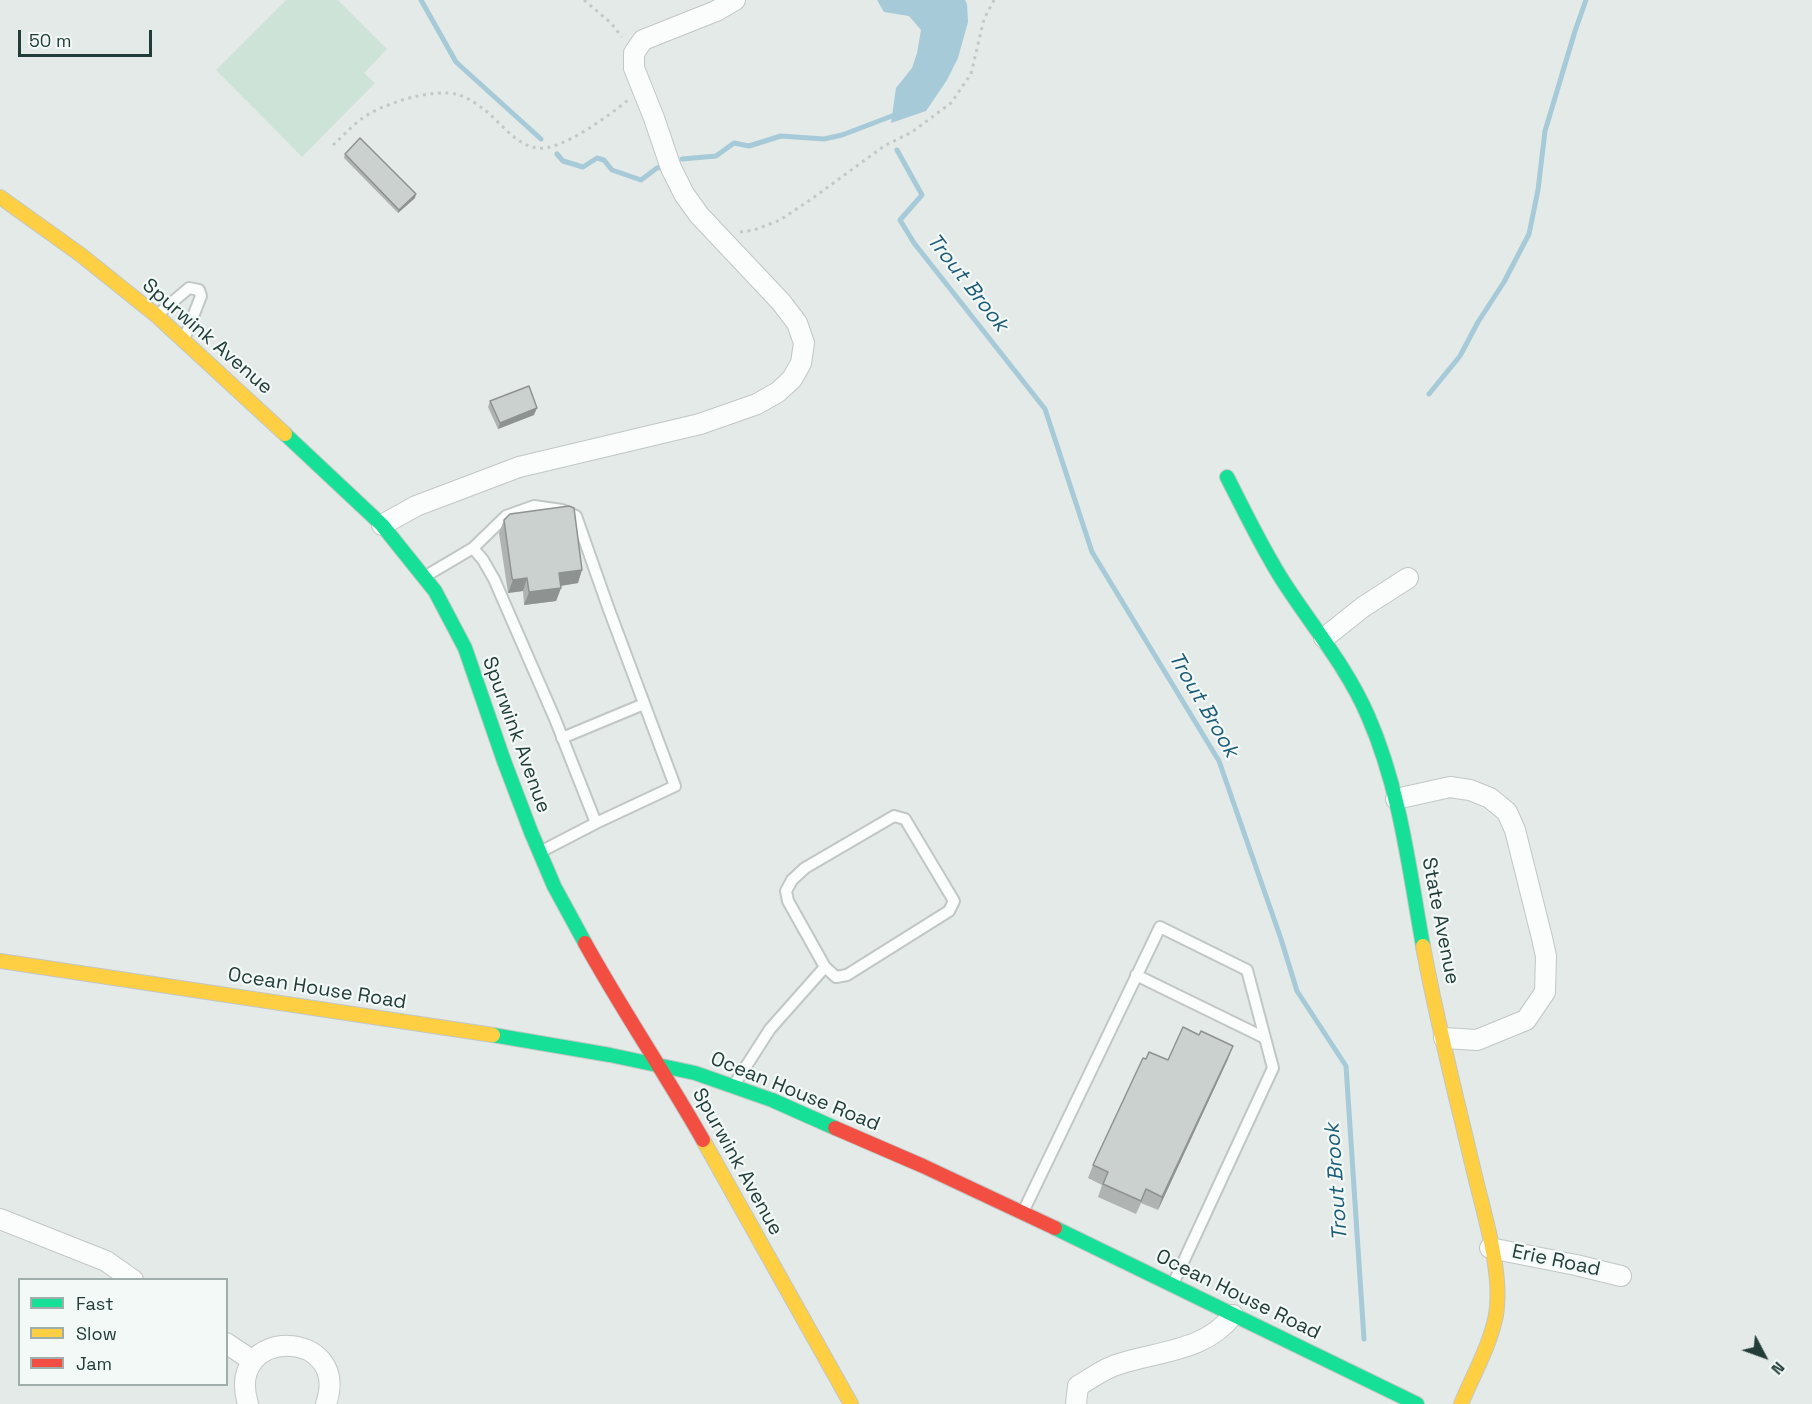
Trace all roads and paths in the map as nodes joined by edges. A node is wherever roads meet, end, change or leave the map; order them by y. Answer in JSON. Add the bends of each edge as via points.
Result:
{"nodes":[{"id":1,"x":584,"y":0,"type":"edge"},
{"id":2,"x":735,"y":0,"type":"edge"},
{"id":3,"x":993,"y":0,"type":"edge"},
{"id":4,"x":634,"y":53,"type":"junction"},
{"id":5,"x":641,"y":85,"type":"junction"},
{"id":6,"x":333,"y":145,"type":"dead end"},
{"id":7,"x":0,"y":196,"type":"edge"},
{"id":8,"x":717,"y":234,"type":"junction"},
{"id":9,"x":156,"y":316,"type":"junction"},
{"id":10,"x":184,"y":340,"type":"junction"},
{"id":11,"x":1227,"y":477,"type":"dead end"},
{"id":12,"x":382,"y":525,"type":"junction"},
{"id":13,"x":473,"y":548,"type":"junction"},
{"id":14,"x":424,"y":577,"type":"junction"},
{"id":15,"x":1408,"y":578,"type":"dead end"},
{"id":16,"x":1324,"y":638,"type":"junction"},
{"id":17,"x":644,"y":704,"type":"junction"},
{"id":18,"x":562,"y":738,"type":"junction"},
{"id":19,"x":1396,"y":799,"type":"junction"},
{"id":20,"x":596,"y":823,"type":"junction"},
{"id":21,"x":540,"y":852,"type":"junction"},
{"id":22,"x":0,"y":961,"type":"edge"},
{"id":23,"x":825,"y":967,"type":"junction"},
{"id":24,"x":1136,"y":975,"type":"junction"},
{"id":25,"x":1265,"y":1038,"type":"junction"},
{"id":26,"x":1444,"y":1038,"type":"junction"},
{"id":27,"x":660,"y":1066,"type":"junction"},
{"id":28,"x":734,"y":1085,"type":"junction"},
{"id":29,"x":1022,"y":1212,"type":"junction"},
{"id":30,"x":0,"y":1219,"type":"edge"},
{"id":31,"x":1490,"y":1248,"type":"junction"},
{"id":32,"x":1621,"y":1276,"type":"dead end"},
{"id":33,"x":131,"y":1278,"type":"edge"},
{"id":34,"x":1173,"y":1284,"type":"junction"},
{"id":35,"x":1233,"y":1315,"type":"junction"},
{"id":36,"x":228,"y":1344,"type":"edge"},
{"id":37,"x":253,"y":1361,"type":"junction"},
{"id":38,"x":1077,"y":1398,"type":"edge"},
{"id":39,"x":248,"y":1404,"type":"edge"},
{"id":40,"x":326,"y":1404,"type":"edge"},
{"id":41,"x":851,"y":1404,"type":"edge"},
{"id":42,"x":1418,"y":1404,"type":"edge"},
{"id":43,"x":1461,"y":1404,"type":"edge"}],
"edges":[{"from":1,"to":4,"type":"path","via":[[611,23]]},
{"from":2,"to":4,"type":"street","via":[[643,40]]},
{"from":3,"to":8,"type":"path","via":[[984,19],[971,74],[951,103],[780,220],[754,230]]},
{"from":4,"to":5,"type":"street","via":[[634,68]]},
{"from":5,"to":6,"type":"path","via":[[616,111],[548,149],[520,142],[471,100],[457,94],[430,93],[384,107],[361,120]]},
{"from":5,"to":8,"type":"street","via":[[684,194]]},
{"from":7,"to":9,"type":"street","name":"Spurwink Avenue"},
{"from":8,"to":12,"type":"street","via":[[797,323],[804,343],[801,363],[778,392],[757,404],[700,424],[519,467],[416,506]]},
{"from":9,"to":10,"type":"street","name":"Spurwink Avenue"},
{"from":9,"to":10,"type":"lane","via":[[189,288],[199,290],[201,296]]},
{"from":10,"to":12,"type":"street","name":"Spurwink Avenue"},
{"from":11,"to":16,"type":"street","name":"State Avenue","via":[[1281,578]]},
{"from":12,"to":14,"type":"street","name":"Spurwink Avenue"},
{"from":13,"to":14,"type":"lane"},
{"from":13,"to":17,"type":"lane","via":[[506,516],[534,506],[576,516]]},
{"from":13,"to":18,"type":"lane","via":[[494,579]]},
{"from":14,"to":21,"type":"street","name":"Spurwink Avenue","via":[[465,648]]},
{"from":15,"to":16,"type":"street"},
{"from":16,"to":19,"type":"street","name":"State Avenue","via":[[1368,716]]},
{"from":17,"to":18,"type":"lane"},
{"from":17,"to":20,"type":"lane","via":[[675,786]]},
{"from":18,"to":20,"type":"lane"},
{"from":19,"to":26,"type":"street","name":"State Avenue"},
{"from":19,"to":26,"type":"street","via":[[1450,787],[1491,798],[1507,812],[1515,830],[1546,956],[1545,992],[1526,1020],[1477,1040]]},
{"from":20,"to":21,"type":"lane"},
{"from":21,"to":27,"type":"street","name":"Spurwink Avenue","via":[[602,974]]},
{"from":22,"to":27,"type":"street","name":"Ocean House Road","via":[[498,1036]]},
{"from":23,"to":23,"type":"lane","via":[[836,977],[847,975],[949,910],[954,901],[906,819],[894,816],[805,868],[792,880],[786,891],[788,901]]},
{"from":23,"to":28,"type":"lane","via":[[770,1029]]},
{"from":24,"to":25,"type":"lane"},
{"from":24,"to":25,"type":"lane","via":[[1160,927],[1247,970]]},
{"from":24,"to":29,"type":"lane"},
{"from":25,"to":34,"type":"lane","via":[[1273,1068]]},
{"from":26,"to":31,"type":"street","name":"State Avenue"},
{"from":27,"to":28,"type":"street","name":"Ocean House Road"},
{"from":27,"to":41,"type":"street","name":"Spurwink Avenue"},
{"from":28,"to":29,"type":"street","name":"Ocean House Road"},
{"from":29,"to":34,"type":"street","name":"Ocean House Road"},
{"from":30,"to":33,"type":"street","via":[[106,1261]]},
{"from":31,"to":32,"type":"street","name":"Erie Road"},
{"from":31,"to":43,"type":"street","name":"State Avenue","via":[[1497,1304],[1495,1321]]},
{"from":34,"to":35,"type":"street","name":"Ocean House Road"},
{"from":35,"to":38,"type":"street","via":[[1212,1336],[1104,1370],[1078,1386]]},
{"from":35,"to":42,"type":"street","name":"Ocean House Road"},
{"from":36,"to":37,"type":"street"},
{"from":37,"to":39,"type":"street","via":[[245,1389]]},
{"from":37,"to":40,"type":"street","via":[[275,1346],[289,1344],[314,1354],[328,1376]]}]}
